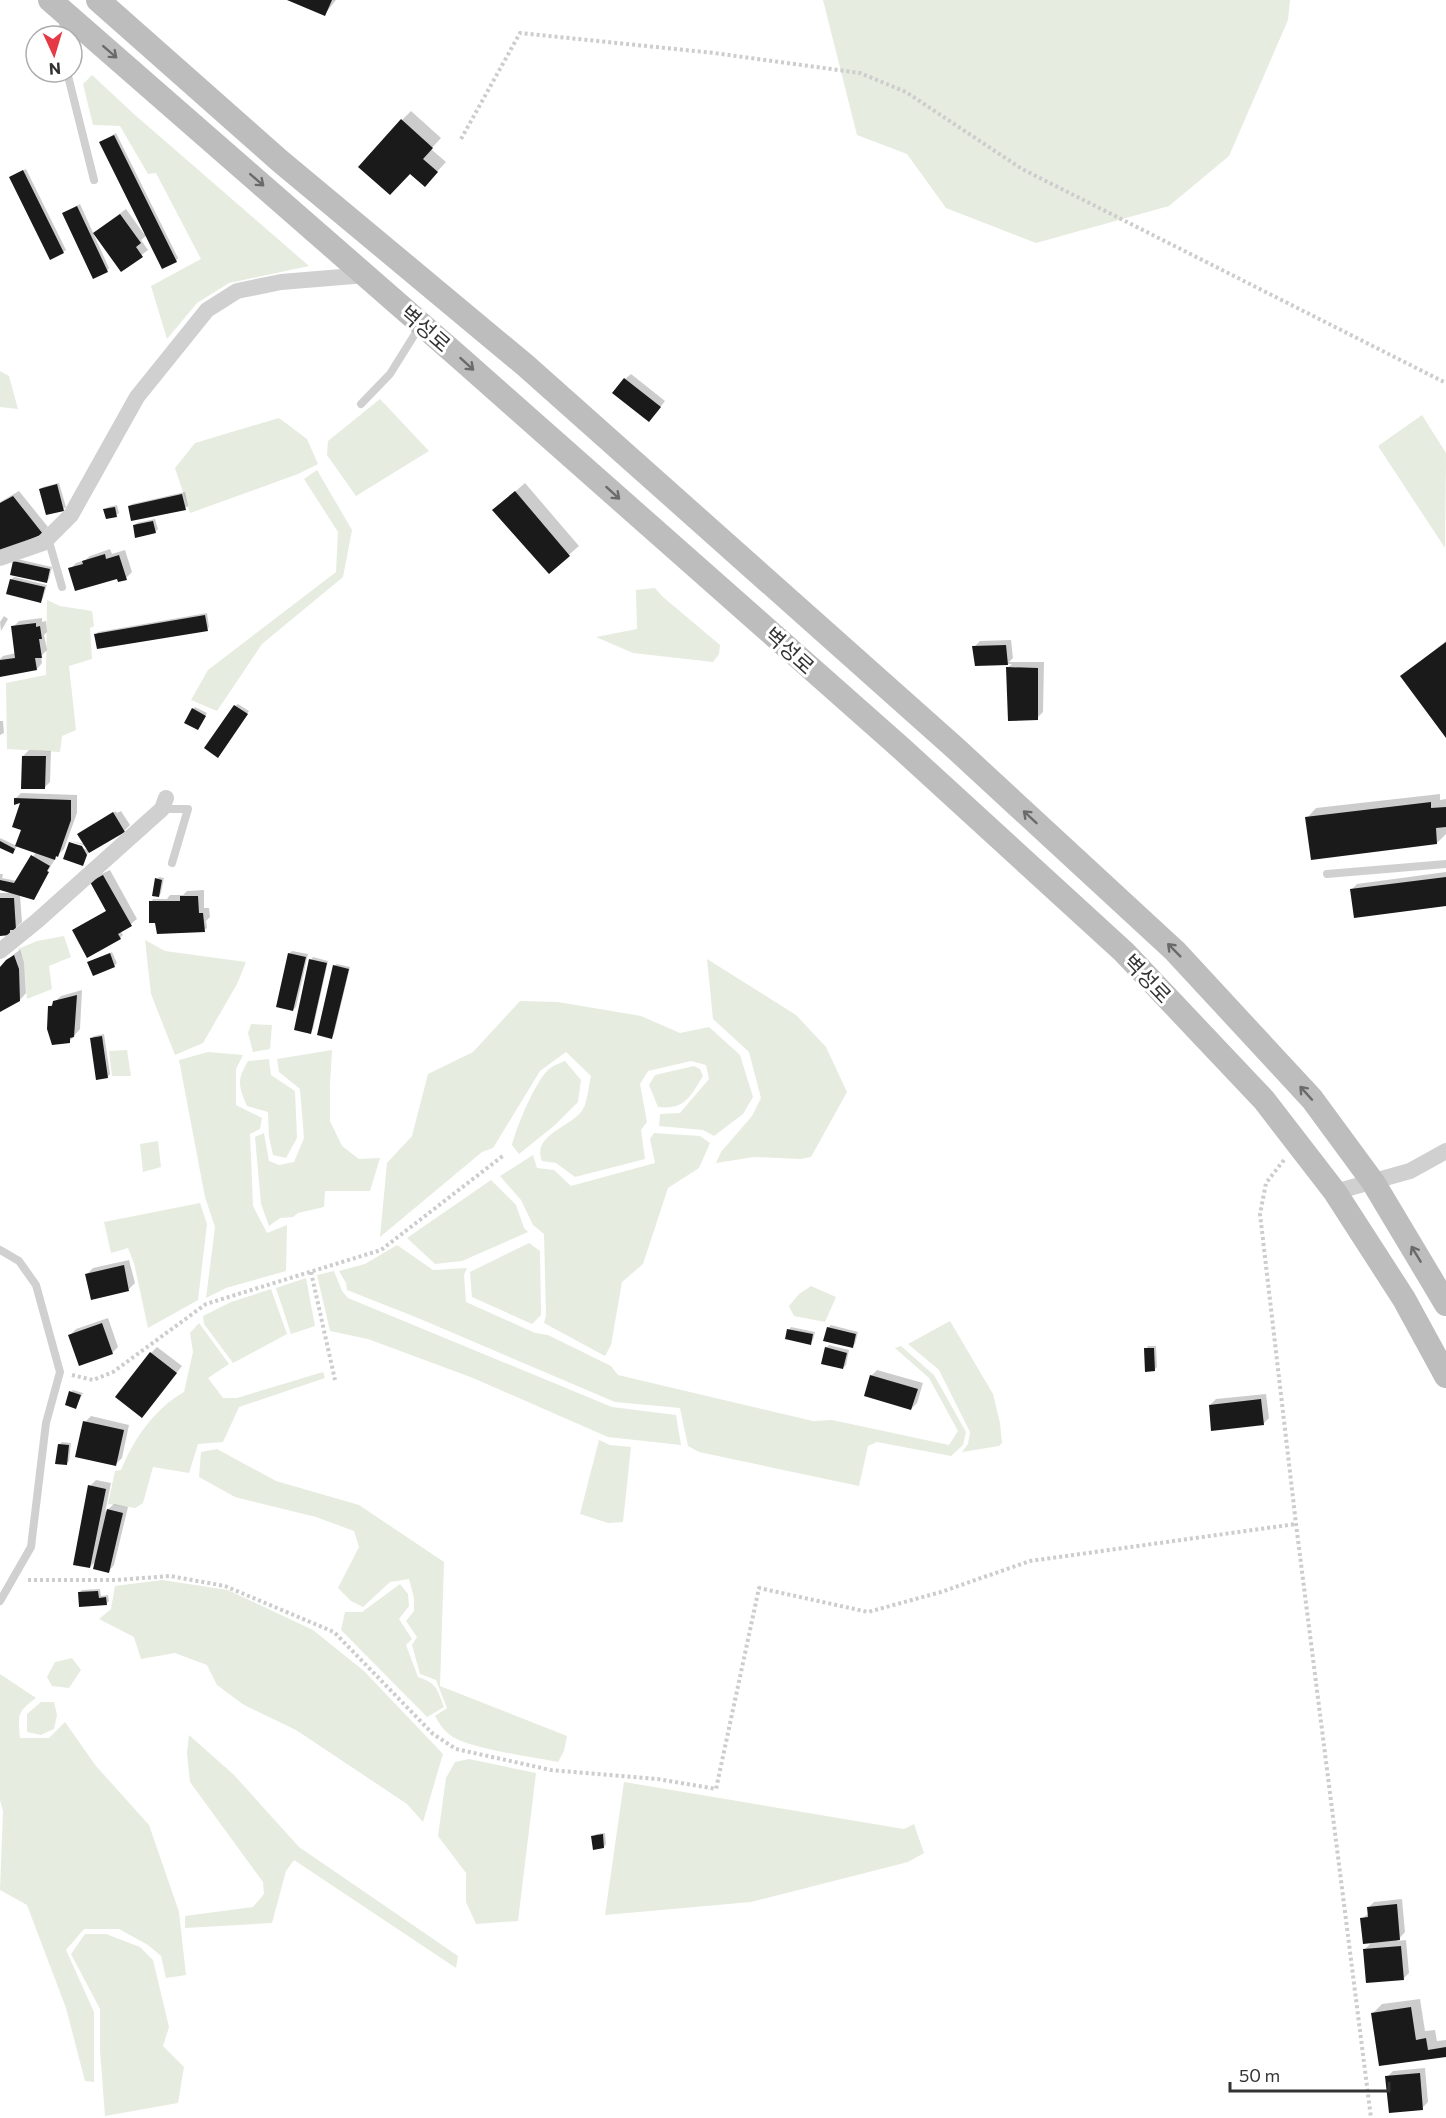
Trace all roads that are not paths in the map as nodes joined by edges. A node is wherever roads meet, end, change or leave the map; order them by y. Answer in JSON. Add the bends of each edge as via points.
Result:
{"nodes":[{"id":1,"x":98,"y":0,"type":"edge"},
{"id":2,"x":57,"y":6,"type":"edge"},
{"id":3,"x":61,"y":24,"type":"edge"},
{"id":4,"x":70,"y":84,"type":"edge"},
{"id":5,"x":94,"y":180,"type":"dead end"},
{"id":6,"x":366,"y":275,"type":"junction"},
{"id":7,"x":422,"y":324,"type":"junction"},
{"id":8,"x":361,"y":404,"type":"dead end"},
{"id":9,"x":48,"y":537,"type":"junction"},
{"id":10,"x":0,"y":558,"type":"edge"},
{"id":11,"x":62,"y":587,"type":"dead end"},
{"id":12,"x":164,"y":803,"type":"joint"},
{"id":13,"x":172,"y":863,"type":"dead end"},
{"id":14,"x":1446,"y":864,"type":"edge"},
{"id":15,"x":1327,"y":874,"type":"dead end"},
{"id":16,"x":0,"y":951,"type":"edge"},
{"id":17,"x":1446,"y":1151,"type":"edge"},
{"id":18,"x":1373,"y":1182,"type":"junction"},
{"id":19,"x":1335,"y":1192,"type":"junction"},
{"id":20,"x":0,"y":1250,"type":"edge"},
{"id":21,"x":1446,"y":1304,"type":"edge"},
{"id":22,"x":1446,"y":1376,"type":"edge"},
{"id":23,"x":0,"y":1601,"type":"edge"}],
"edges":[{"from":18,"to":1,"type":"main road","name":"벽성로","one_way":true,"via":[[1312,1099],[1175,951],[954,747],[525,365],[280,160]]},
{"from":2,"to":3,"type":"lane"},
{"from":2,"to":6,"type":"main road","name":"벽성로","one_way":true},
{"from":4,"to":5,"type":"lane"},
{"from":6,"to":7,"type":"main road","name":"벽성로"},
{"from":6,"to":9,"type":"street","via":[[281,282],[237,291],[207,310],[137,397],[70,515]]},
{"from":7,"to":8,"type":"lane","via":[[390,374]]},
{"from":7,"to":19,"type":"main road","name":"벽성로","one_way":true,"via":[[892,740],[1124,952],[1264,1100]]},
{"from":9,"to":10,"type":"street","via":[[43,543]]},
{"from":9,"to":11,"type":"lane"},
{"from":12,"to":13,"type":"lane","via":[[188,810]]},
{"from":12,"to":16,"type":"street"},
{"from":14,"to":15,"type":"lane"},
{"from":17,"to":18,"type":"street","via":[[1410,1171]]},
{"from":18,"to":19,"type":"street"},
{"from":21,"to":18,"type":"main road","name":"벽성로","one_way":true},
{"from":19,"to":22,"type":"main road","name":"벽성로","via":[[1404,1299]]},
{"from":20,"to":23,"type":"lane","via":[[19,1261],[36,1285],[60,1372],[46,1423],[31,1547]]}]}
